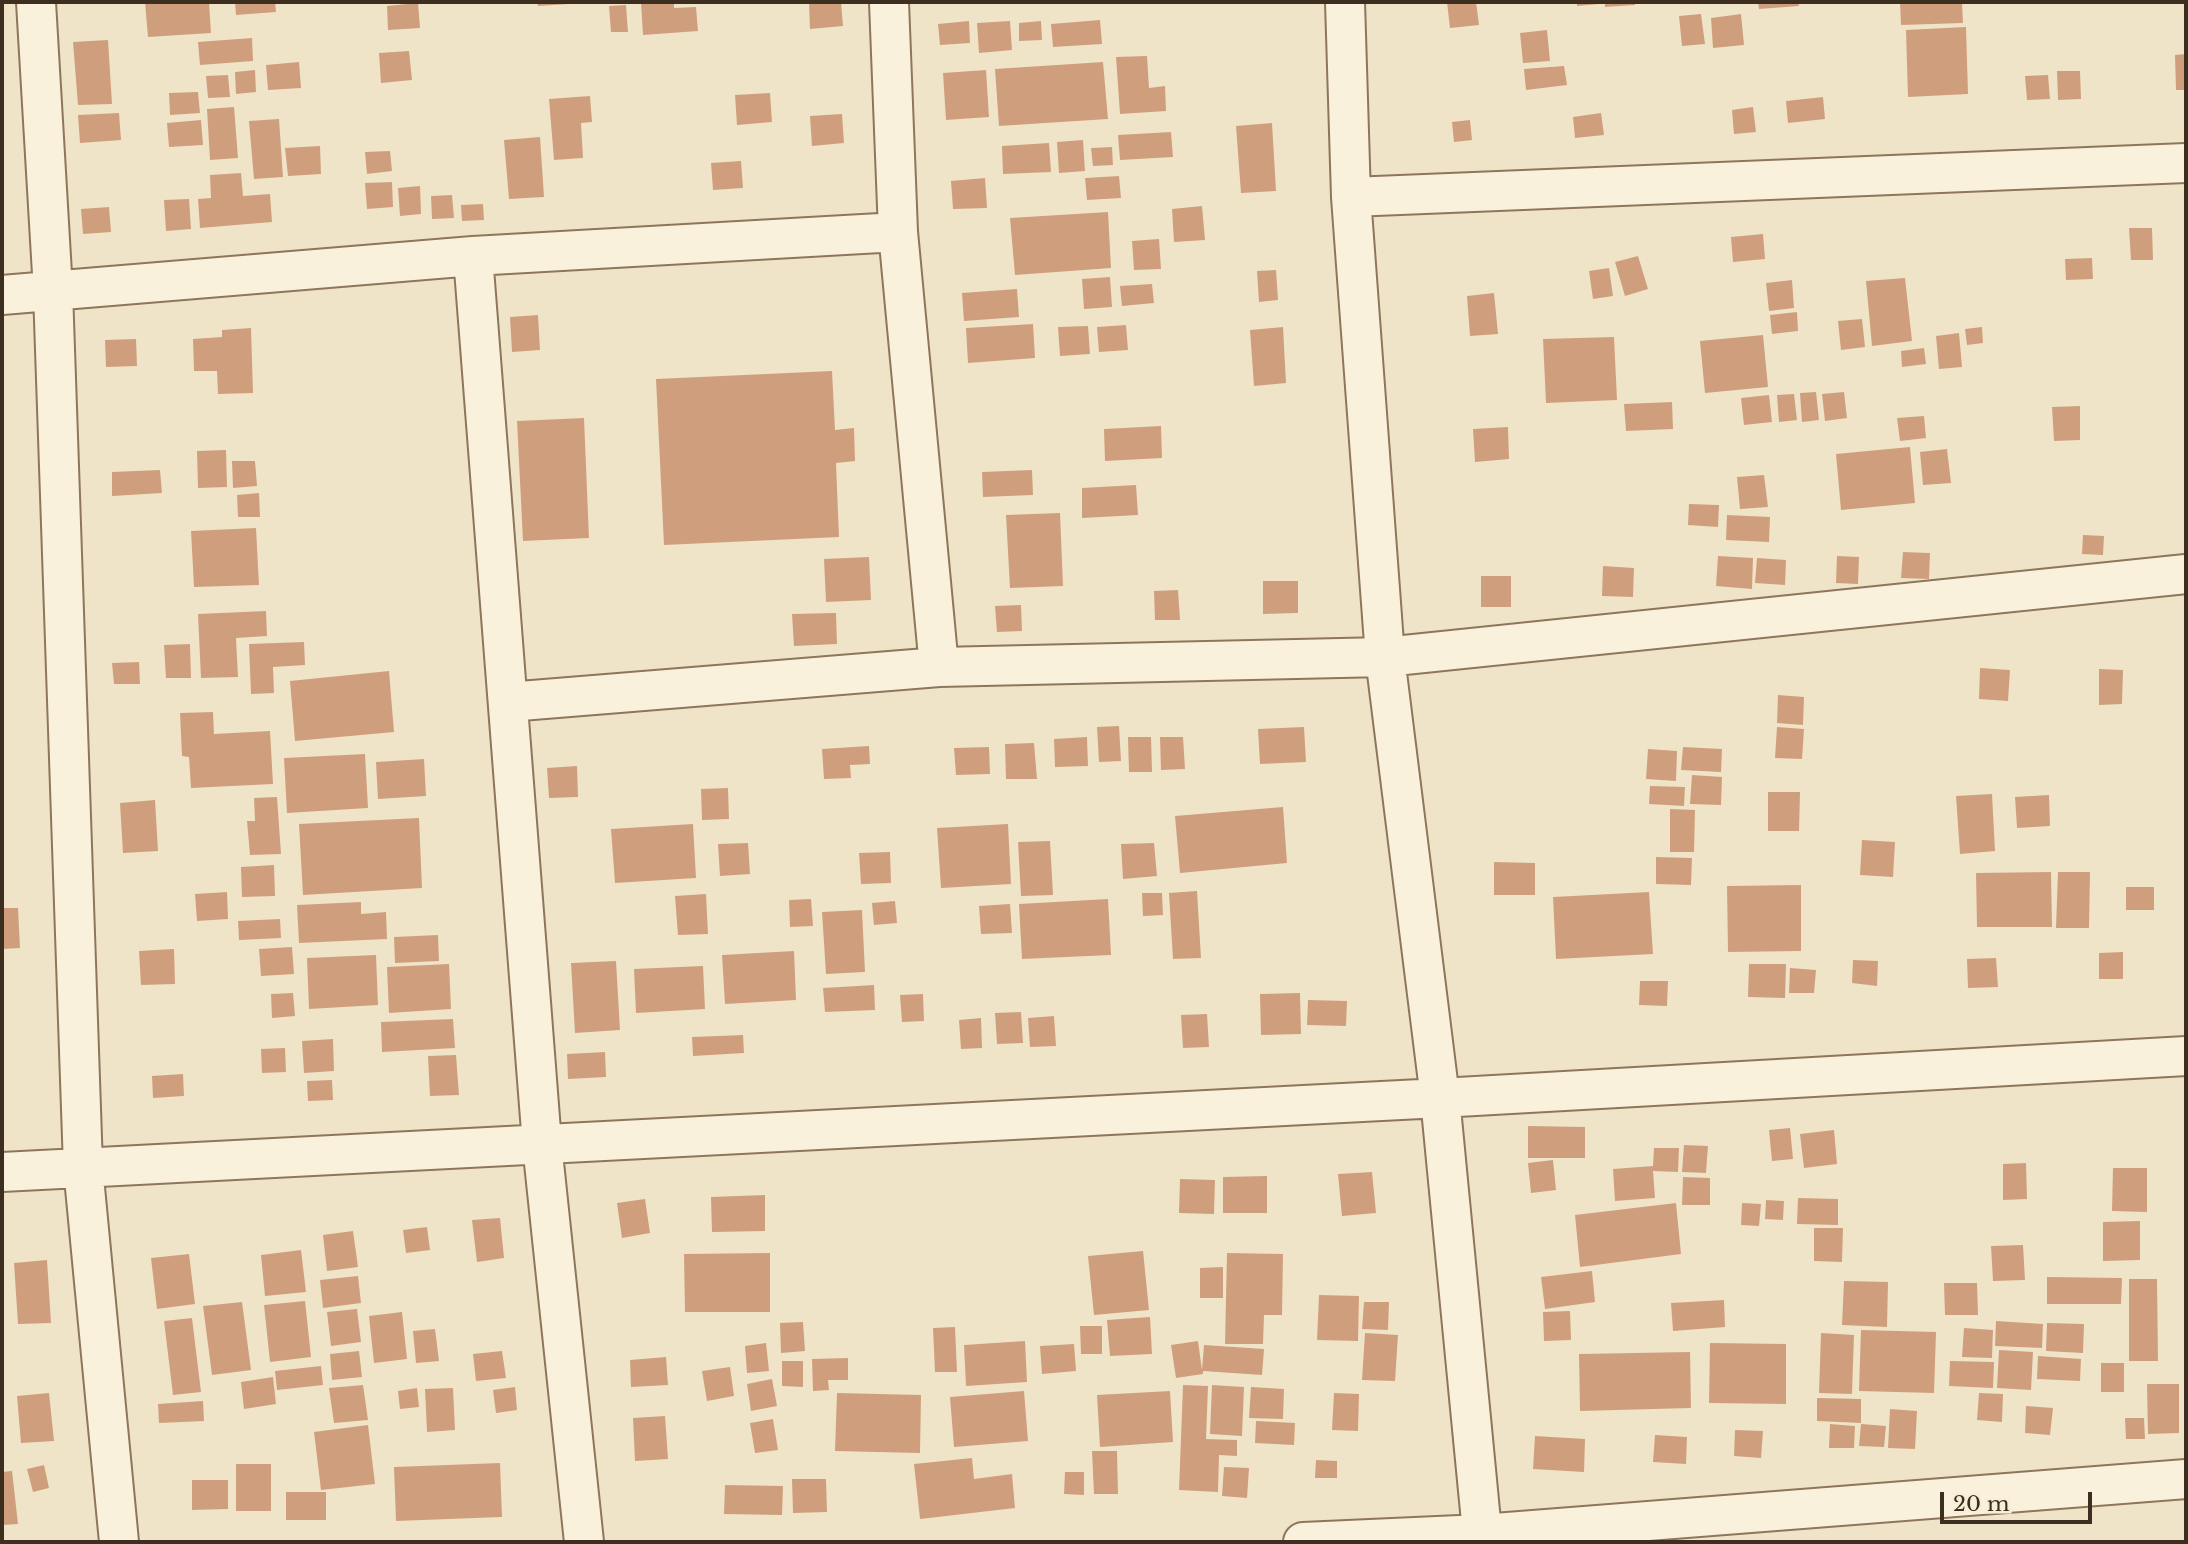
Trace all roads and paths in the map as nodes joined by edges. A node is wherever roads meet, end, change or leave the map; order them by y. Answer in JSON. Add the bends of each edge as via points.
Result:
{"nodes":[{"id":1,"x":36,"y":2,"type":"edge"},
{"id":2,"x":888,"y":2,"type":"edge"},
{"id":3,"x":1345,"y":2,"type":"edge"},
{"id":4,"x":2186,"y":163,"type":"edge"},
{"id":5,"x":1351,"y":197,"type":"junction"},
{"id":6,"x":898,"y":232,"type":"junction"},
{"id":7,"x":474,"y":256,"type":"junction"},
{"id":8,"x":53,"y":291,"type":"junction"},
{"id":9,"x":2,"y":295,"type":"edge"},
{"id":10,"x":2186,"y":574,"type":"edge"},
{"id":11,"x":1384,"y":657,"type":"junction"},
{"id":12,"x":939,"y":667,"type":"junction"},
{"id":13,"x":508,"y":702,"type":"junction"},
{"id":14,"x":2186,"y":1056,"type":"edge"},
{"id":15,"x":1440,"y":1098,"type":"junction"},
{"id":16,"x":542,"y":1144,"type":"junction"},
{"id":17,"x":83,"y":1167,"type":"junction"},
{"id":18,"x":2,"y":1172,"type":"edge"},
{"id":19,"x":2186,"y":1479,"type":"edge"},
{"id":20,"x":1483,"y":1538,"type":"edge"},
{"id":21,"x":119,"y":1542,"type":"edge"},
{"id":22,"x":584,"y":1542,"type":"edge"},
{"id":23,"x":1303,"y":1542,"type":"edge"}],
"edges":[{"from":1,"to":8,"type":"street"},
{"from":2,"to":6,"type":"street"},
{"from":3,"to":5,"type":"street"},
{"from":4,"to":5,"type":"street"},
{"from":5,"to":11,"type":"street"},
{"from":6,"to":7,"type":"street"},
{"from":6,"to":12,"type":"street"},
{"from":7,"to":8,"type":"street"},
{"from":7,"to":13,"type":"street"},
{"from":8,"to":9,"type":"street"},
{"from":8,"to":17,"type":"street"},
{"from":10,"to":11,"type":"street"},
{"from":11,"to":12,"type":"street"},
{"from":11,"to":15,"type":"street"},
{"from":12,"to":13,"type":"street"},
{"from":13,"to":16,"type":"street"},
{"from":14,"to":15,"type":"street"},
{"from":15,"to":16,"type":"street"},
{"from":15,"to":20,"type":"street"},
{"from":16,"to":17,"type":"street"},
{"from":16,"to":22,"type":"street"},
{"from":17,"to":18,"type":"street"},
{"from":17,"to":21,"type":"street"},
{"from":19,"to":20,"type":"street"},
{"from":20,"to":23,"type":"street"}]}
